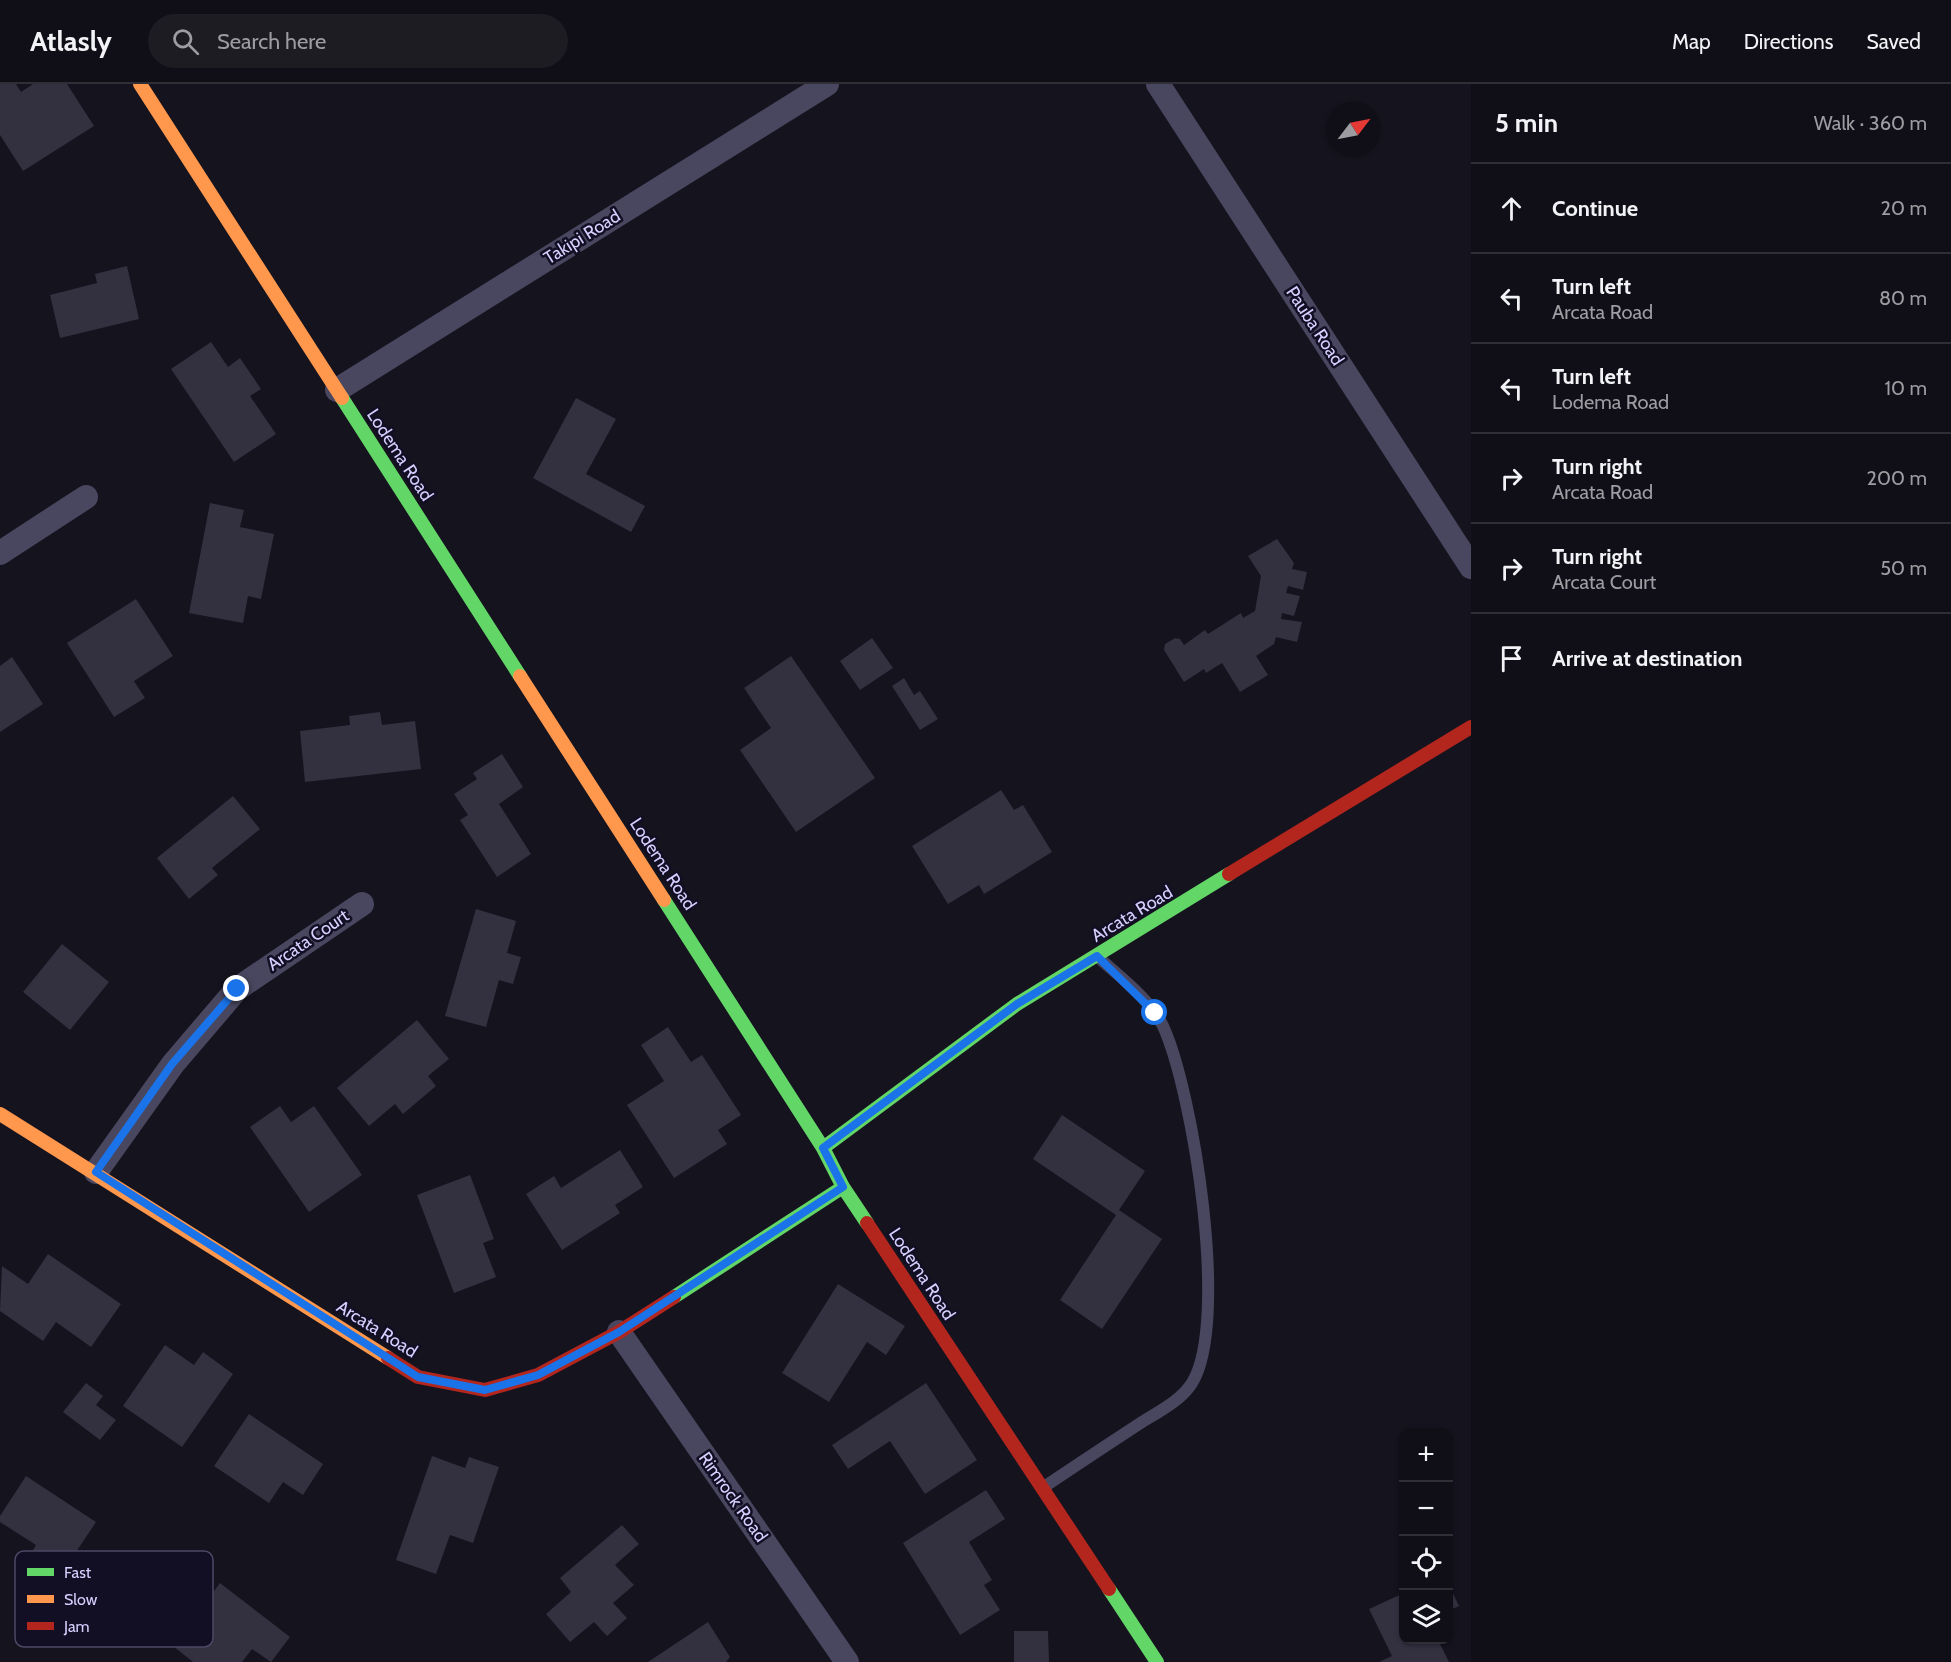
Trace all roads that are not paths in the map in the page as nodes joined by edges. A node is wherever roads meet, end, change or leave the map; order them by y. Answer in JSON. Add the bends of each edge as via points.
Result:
{"nodes":[{"id":1,"x":140,"y":84,"type":"edge"},
{"id":2,"x":826,"y":84,"type":"edge"},
{"id":3,"x":1158,"y":84,"type":"edge"},
{"id":4,"x":337,"y":390,"type":"junction"},
{"id":5,"x":86,"y":497,"type":"dead end"},
{"id":6,"x":0,"y":553,"type":"edge"},
{"id":7,"x":1471,"y":567,"type":"edge"},
{"id":8,"x":1471,"y":728,"type":"edge"},
{"id":9,"x":362,"y":904,"type":"dead end"},
{"id":10,"x":1097,"y":956,"type":"junction"},
{"id":11,"x":0,"y":1114,"type":"edge"},
{"id":12,"x":823,"y":1148,"type":"junction"},
{"id":13,"x":96,"y":1172,"type":"junction"},
{"id":14,"x":843,"y":1187,"type":"junction"},
{"id":15,"x":619,"y":1332,"type":"junction"},
{"id":16,"x":1042,"y":1488,"type":"junction"},
{"id":17,"x":847,"y":1662,"type":"edge"},
{"id":18,"x":1157,"y":1662,"type":"edge"}],
"edges":[{"from":1,"to":4,"type":"street","name":"Lodema Road"},
{"from":2,"to":4,"type":"street","name":"Takipi Road"},
{"from":3,"to":7,"type":"street","name":"Pauba Road"},
{"from":4,"to":12,"type":"street","name":"Lodema Road"},
{"from":5,"to":6,"type":"street"},
{"from":8,"to":10,"type":"street","name":"Arcata Road"},
{"from":9,"to":13,"type":"street","name":"Arcata Court","via":[[237,989],[172,1064]]},
{"from":10,"to":12,"type":"street","name":"Arcata Road","via":[[1017,1004]]},
{"from":10,"to":16,"type":"lane","via":[[1155,1013],[1170,1043],[1183,1086],[1191,1119],[1210,1304],[1206,1346],[1190,1386],[1170,1404]]},
{"from":11,"to":13,"type":"street","name":"Arcata Road"},
{"from":12,"to":14,"type":"street","name":"Lodema Road"},
{"from":13,"to":15,"type":"street","name":"Arcata Road","via":[[418,1377],[485,1390],[538,1375]]},
{"from":14,"to":15,"type":"street","name":"Arcata Road"},
{"from":14,"to":16,"type":"street","name":"Lodema Road"},
{"from":15,"to":17,"type":"street","name":"Rimrock Road"},
{"from":16,"to":18,"type":"street","name":"Lodema Road"}]}
